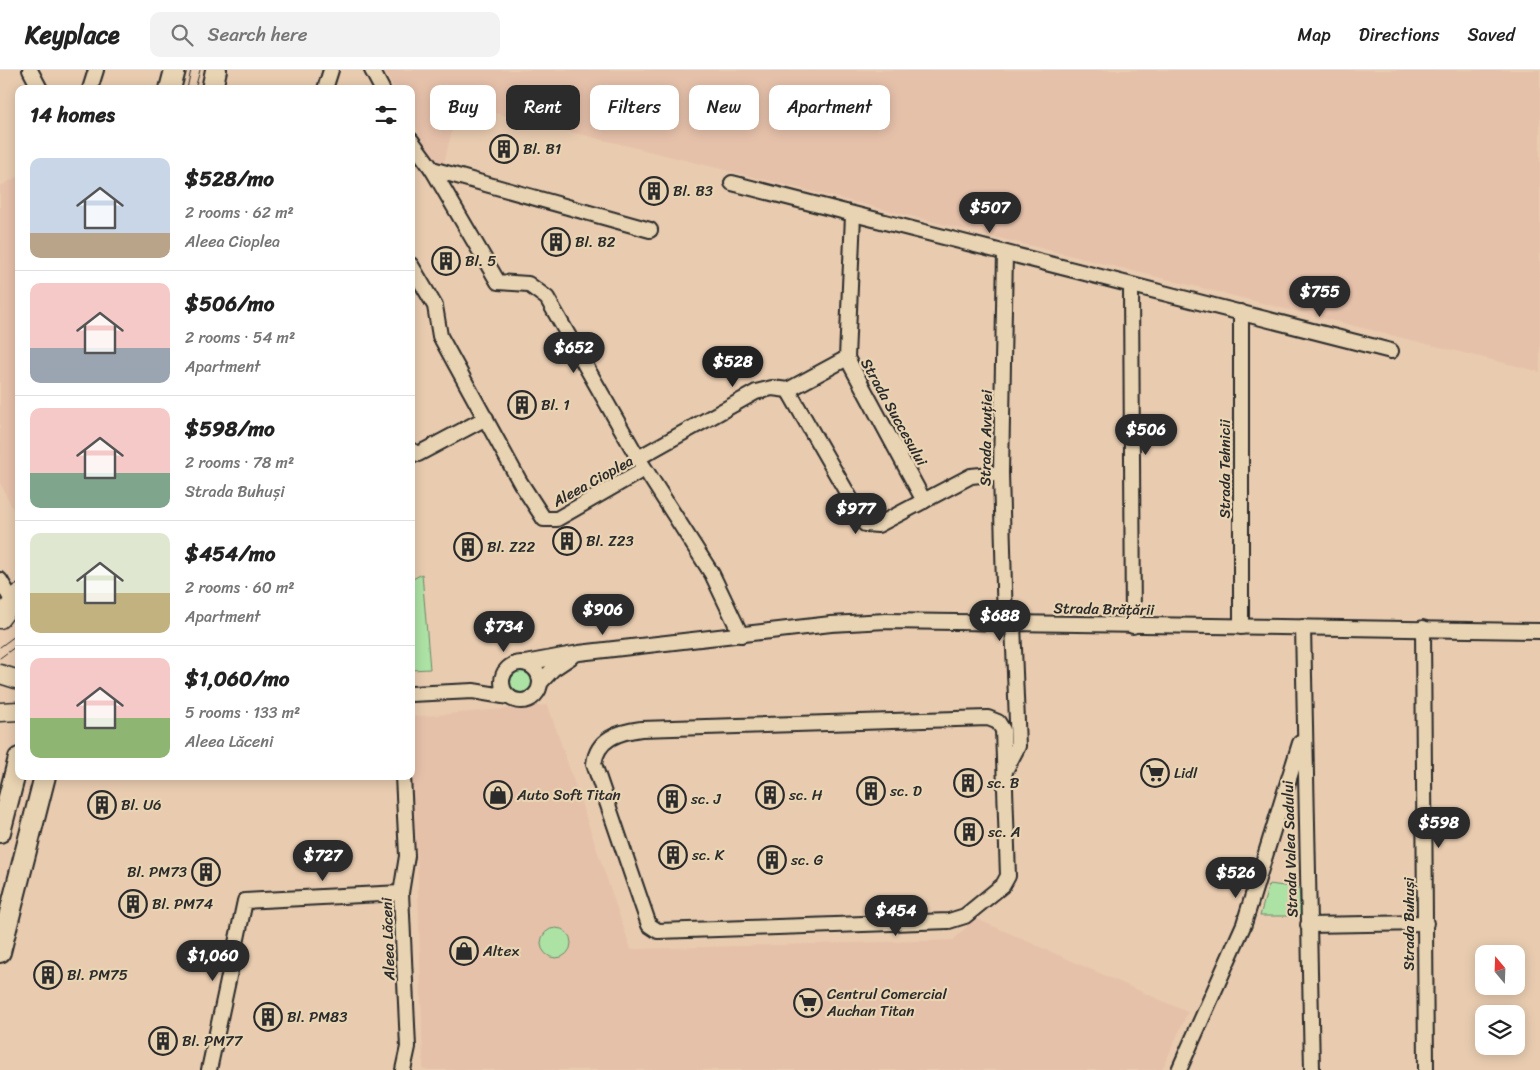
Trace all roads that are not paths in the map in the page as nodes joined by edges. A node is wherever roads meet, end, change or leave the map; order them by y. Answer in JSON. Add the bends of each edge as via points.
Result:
{"nodes":[{"id":1,"x":30,"y":70,"type":"edge"},
{"id":2,"x":96,"y":70,"type":"edge"},
{"id":3,"x":175,"y":70,"type":"edge"},
{"id":4,"x":216,"y":70,"type":"edge"},
{"id":5,"x":330,"y":70,"type":"edge"},
{"id":6,"x":372,"y":70,"type":"edge"},
{"id":7,"x":38,"y":85,"type":"edge"},
{"id":8,"x":91,"y":85,"type":"edge"},
{"id":9,"x":171,"y":85,"type":"edge"},
{"id":10,"x":213,"y":85,"type":"edge"},
{"id":11,"x":326,"y":85,"type":"edge"},
{"id":12,"x":380,"y":85,"type":"edge"},
{"id":13,"x":415,"y":146,"type":"edge"},
{"id":14,"x":432,"y":170,"type":"junction"},
{"id":15,"x":732,"y":183,"type":"dead end"},
{"id":16,"x":853,"y":215,"type":"junction"},
{"id":17,"x":650,"y":230,"type":"dead end"},
{"id":18,"x":1005,"y":253,"type":"junction"},
{"id":19,"x":415,"y":272,"type":"edge"},
{"id":20,"x":1131,"y":286,"type":"junction"},
{"id":21,"x":1241,"y":312,"type":"junction"},
{"id":22,"x":1391,"y":351,"type":"dead end"},
{"id":23,"x":847,"y":358,"type":"junction"},
{"id":24,"x":788,"y":390,"type":"junction"},
{"id":25,"x":486,"y":418,"type":"junction"},
{"id":26,"x":415,"y":452,"type":"edge"},
{"id":27,"x":641,"y":463,"type":"junction"},
{"id":28,"x":1001,"y":473,"type":"junction"},
{"id":29,"x":924,"y":501,"type":"junction"},
{"id":30,"x":0,"y":580,"type":"edge"},
{"id":31,"x":15,"y":597,"type":"edge"},
{"id":32,"x":15,"y":599,"type":"edge"},
{"id":33,"x":0,"y":619,"type":"edge"},
{"id":34,"x":1009,"y":624,"type":"junction"},
{"id":35,"x":1133,"y":626,"type":"junction"},
{"id":36,"x":1241,"y":626,"type":"junction"},
{"id":37,"x":1303,"y":627,"type":"junction"},
{"id":38,"x":1422,"y":628,"type":"junction"},
{"id":39,"x":1540,"y":631,"type":"edge"},
{"id":40,"x":741,"y":635,"type":"junction"},
{"id":41,"x":579,"y":653,"type":"junction"},
{"id":42,"x":525,"y":663,"type":"junction"},
{"id":43,"x":0,"y":674,"type":"edge"},
{"id":44,"x":503,"y":676,"type":"junction"},
{"id":45,"x":15,"y":679,"type":"edge"},
{"id":46,"x":541,"y":682,"type":"junction"},
{"id":47,"x":473,"y":692,"type":"junction"},
{"id":48,"x":415,"y":694,"type":"edge"},
{"id":49,"x":509,"y":697,"type":"junction"},
{"id":50,"x":15,"y":711,"type":"edge"},
{"id":51,"x":0,"y":712,"type":"edge"},
{"id":52,"x":1303,"y":732,"type":"junction"},
{"id":53,"x":1005,"y":772,"type":"junction"},
{"id":54,"x":15,"y":774,"type":"edge"},
{"id":55,"x":45,"y":780,"type":"edge"},
{"id":56,"x":403,"y":780,"type":"edge"},
{"id":57,"x":0,"y":832,"type":"edge"},
{"id":58,"x":401,"y":893,"type":"junction"},
{"id":59,"x":1426,"y":923,"type":"junction"},
{"id":60,"x":1308,"y":925,"type":"junction"},
{"id":61,"x":0,"y":952,"type":"edge"},
{"id":62,"x":209,"y":1070,"type":"edge"},
{"id":63,"x":403,"y":1070,"type":"edge"},
{"id":64,"x":1179,"y":1070,"type":"edge"},
{"id":65,"x":1312,"y":1070,"type":"edge"},
{"id":66,"x":1426,"y":1070,"type":"edge"}],
"edges":[{"from":1,"to":7,"type":"street"},
{"from":2,"to":8,"type":"street"},
{"from":3,"to":9,"type":"main road"},
{"from":4,"to":10,"type":"main road"},
{"from":5,"to":11,"type":"street"},
{"from":6,"to":12,"type":"street"},
{"from":13,"to":14,"type":"street"},
{"from":14,"to":17,"type":"street"},
{"from":14,"to":27,"type":"street","via":[[498,282],[528,284],[547,298]]},
{"from":15,"to":16,"type":"street"},
{"from":16,"to":18,"type":"street"},
{"from":16,"to":23,"type":"street","name":"Strada Succesului"},
{"from":18,"to":20,"type":"street"},
{"from":18,"to":28,"type":"street","name":"Strada Avuției"},
{"from":19,"to":25,"type":"street","name":"Aleea Cioplea","via":[[434,306],[440,336]]},
{"from":20,"to":21,"type":"street"},
{"from":20,"to":35,"type":"street"},
{"from":21,"to":22,"type":"street"},
{"from":21,"to":36,"type":"street","name":"Strada Tehnicii"},
{"from":23,"to":24,"type":"street","name":"Aleea Cioplea"},
{"from":23,"to":29,"type":"street","name":"Strada Succesului"},
{"from":24,"to":27,"type":"street","name":"Aleea Cioplea","via":[[772,388],[756,392]]},
{"from":24,"to":29,"type":"street","via":[[865,524],[878,525]]},
{"from":25,"to":26,"type":"street","via":[[418,454]]},
{"from":25,"to":27,"type":"street","name":"Aleea Cioplea","via":[[538,513],[549,520],[556,519]]},
{"from":27,"to":40,"type":"street","name":"Aleea Cioplea","via":[[712,574]]},
{"from":28,"to":29,"type":"street","via":[[971,476]]},
{"from":28,"to":34,"type":"street","name":"Strada Avuției"},
{"from":30,"to":31,"type":"street"},
{"from":32,"to":33,"type":"street"},
{"from":34,"to":35,"type":"street","name":"Strada Brățării"},
{"from":34,"to":40,"type":"street","name":"Strada Brățării","via":[[859,622]]},
{"from":34,"to":53,"type":"street","name":"Strada Avuției","via":[[1018,746]]},
{"from":35,"to":36,"type":"street","name":"Strada Brățării"},
{"from":36,"to":37,"type":"street","name":"Strada Brățării"},
{"from":37,"to":38,"type":"street","name":"Strada Brățării"},
{"from":37,"to":52,"type":"street","name":"Strada Valea Sadului"},
{"from":38,"to":39,"type":"street","name":"Strada Brățării"},
{"from":38,"to":59,"type":"street","name":"Strada Buhuși"},
{"from":40,"to":41,"type":"street","name":"Strada Brățării"},
{"from":41,"to":42,"type":"street","name":"Strada Brățării"},
{"from":41,"to":46,"type":"street","name":"Strada Brățării","via":[[553,669]]},
{"from":42,"to":44,"type":"street","via":[[509,667]]},
{"from":42,"to":46,"type":"street","via":[[536,670]]},
{"from":43,"to":45,"type":"street"},
{"from":44,"to":47,"type":"street"},
{"from":44,"to":49,"type":"street","via":[[502,687]]},
{"from":46,"to":49,"type":"street","via":[[539,691],[531,699],[522,702]]},
{"from":47,"to":48,"type":"street"},
{"from":47,"to":49,"type":"street"},
{"from":50,"to":51,"type":"street"},
{"from":52,"to":60,"type":"street","name":"Strada Valea Sadului"},
{"from":52,"to":64,"type":"street","via":[[1244,924]]},
{"from":53,"to":53,"type":"street","via":[[1003,730],[998,722],[988,718],[641,728],[609,738],[595,754],[594,764],[649,925],[658,931],[949,920],[965,916],[1003,885],[1008,876]]},
{"from":54,"to":57,"type":"main road"},
{"from":55,"to":61,"type":"main road"},
{"from":56,"to":58,"type":"street","name":"Aleea Lăceni","via":[[407,856]]},
{"from":58,"to":62,"type":"street","via":[[245,901]]},
{"from":58,"to":63,"type":"street","name":"Aleea Lăceni","via":[[408,1047]]},
{"from":59,"to":60,"type":"street"},
{"from":59,"to":66,"type":"street","name":"Strada Buhuși"},
{"from":60,"to":65,"type":"street","name":"Strada Valea Sadului"}]}
